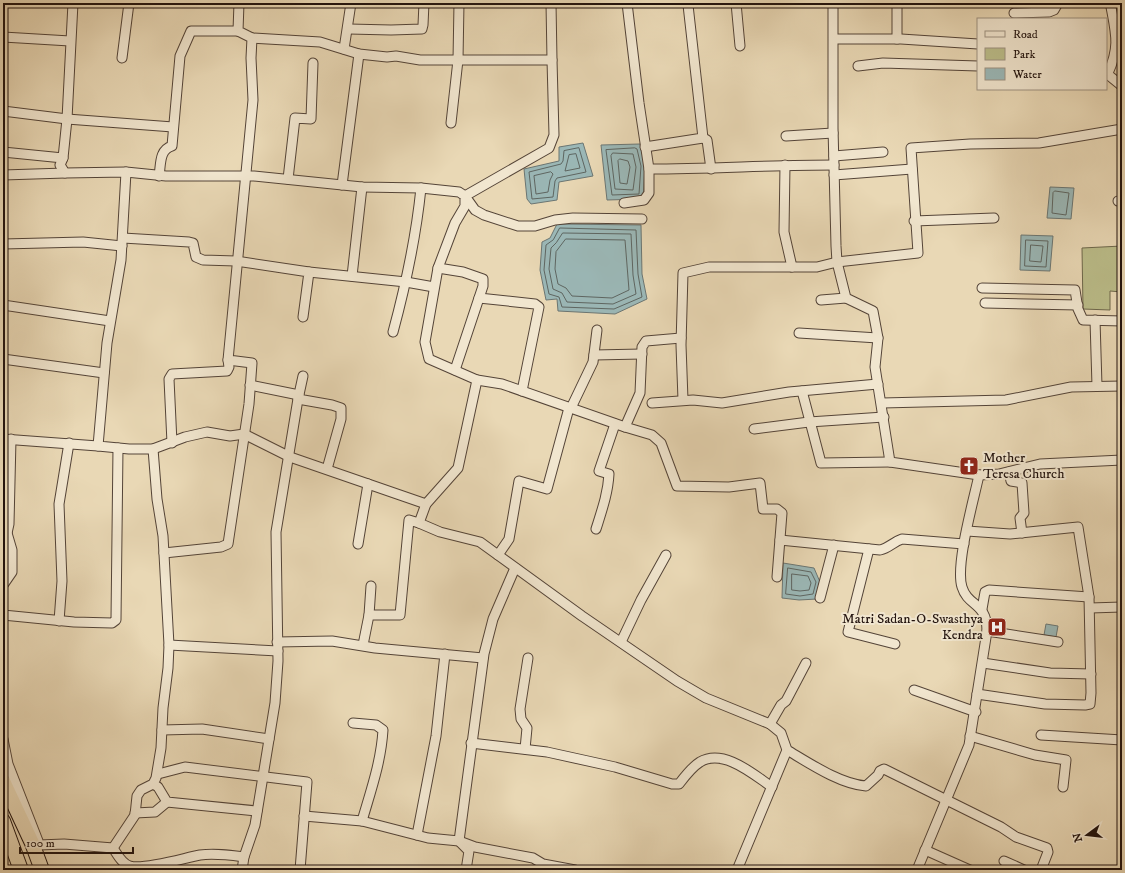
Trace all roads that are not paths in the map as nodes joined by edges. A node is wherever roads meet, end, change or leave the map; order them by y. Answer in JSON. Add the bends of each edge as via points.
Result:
{"nodes":[{"id":1,"x":73,"y":3,"type":"edge"},
{"id":2,"x":129,"y":3,"type":"edge"},
{"id":3,"x":239,"y":3,"type":"edge"},
{"id":4,"x":351,"y":3,"type":"edge"},
{"id":5,"x":424,"y":3,"type":"edge"},
{"id":6,"x":459,"y":3,"type":"edge"},
{"id":7,"x":551,"y":3,"type":"edge"},
{"id":8,"x":627,"y":3,"type":"edge"},
{"id":9,"x":736,"y":3,"type":"edge"},
{"id":10,"x":833,"y":3,"type":"edge"},
{"id":11,"x":897,"y":3,"type":"edge"},
{"id":12,"x":1013,"y":3,"type":"edge"},
{"id":13,"x":1058,"y":3,"type":"edge"},
{"id":14,"x":688,"y":5,"type":"dead end"},
{"id":15,"x":1111,"y":7,"type":"dead end"},
{"id":16,"x":1014,"y":16,"type":"edge"},
{"id":17,"x":348,"y":29,"type":"junction"},
{"id":18,"x":238,"y":31,"type":"junction"},
{"id":19,"x":3,"y":38,"type":"edge"},
{"id":20,"x":252,"y":38,"type":"junction"},
{"id":21,"x":834,"y":39,"type":"junction"},
{"id":22,"x":897,"y":39,"type":"junction"},
{"id":23,"x":70,"y":41,"type":"junction"},
{"id":24,"x":977,"y":44,"type":"edge"},
{"id":25,"x":740,"y":46,"type":"dead end"},
{"id":26,"x":344,"y":49,"type":"junction"},
{"id":27,"x":359,"y":54,"type":"junction"},
{"id":28,"x":122,"y":58,"type":"dead end"},
{"id":29,"x":458,"y":60,"type":"junction"},
{"id":30,"x":552,"y":60,"type":"junction"},
{"id":31,"x":313,"y":63,"type":"dead end"},
{"id":32,"x":858,"y":66,"type":"dead end"},
{"id":33,"x":977,"y":66,"type":"edge"},
{"id":34,"x":1107,"y":73,"type":"edge"},
{"id":35,"x":1122,"y":86,"type":"edge"},
{"id":36,"x":3,"y":111,"type":"edge"},
{"id":37,"x":67,"y":118,"type":"junction"},
{"id":38,"x":451,"y":123,"type":"dead end"},
{"id":39,"x":173,"y":127,"type":"junction"},
{"id":40,"x":1122,"y":129,"type":"edge"},
{"id":41,"x":833,"y":133,"type":"junction"},
{"id":42,"x":786,"y":136,"type":"dead end"},
{"id":43,"x":703,"y":138,"type":"junction"},
{"id":44,"x":645,"y":147,"type":"junction"},
{"id":45,"x":3,"y":152,"type":"edge"},
{"id":46,"x":883,"y":152,"type":"dead end"},
{"id":47,"x":63,"y":158,"type":"junction"},
{"id":48,"x":834,"y":161,"type":"junction"},
{"id":49,"x":785,"y":165,"type":"junction"},
{"id":50,"x":649,"y":169,"type":"junction"},
{"id":51,"x":711,"y":169,"type":"junction"},
{"id":52,"x":912,"y":169,"type":"junction"},
{"id":53,"x":126,"y":172,"type":"junction"},
{"id":54,"x":65,"y":173,"type":"junction"},
{"id":55,"x":3,"y":175,"type":"edge"},
{"id":56,"x":834,"y":175,"type":"junction"},
{"id":57,"x":159,"y":176,"type":"junction"},
{"id":58,"x":246,"y":176,"type":"junction"},
{"id":59,"x":288,"y":179,"type":"junction"},
{"id":60,"x":342,"y":184,"type":"junction"},
{"id":61,"x":362,"y":187,"type":"junction"},
{"id":62,"x":421,"y":188,"type":"junction"},
{"id":63,"x":466,"y":196,"type":"junction"},
{"id":64,"x":624,"y":203,"type":"dead end"},
{"id":65,"x":994,"y":218,"type":"dead end"},
{"id":66,"x":642,"y":219,"type":"dead end"},
{"id":67,"x":914,"y":221,"type":"junction"},
{"id":68,"x":122,"y":242,"type":"junction"},
{"id":69,"x":3,"y":244,"type":"edge"},
{"id":70,"x":236,"y":262,"type":"junction"},
{"id":71,"x":837,"y":262,"type":"junction"},
{"id":72,"x":438,"y":268,"type":"junction"},
{"id":73,"x":792,"y":268,"type":"junction"},
{"id":74,"x":309,"y":272,"type":"junction"},
{"id":75,"x":352,"y":276,"type":"junction"},
{"id":76,"x":406,"y":282,"type":"junction"},
{"id":77,"x":434,"y":287,"type":"junction"},
{"id":78,"x":982,"y":288,"type":"dead end"},
{"id":79,"x":479,"y":298,"type":"junction"},
{"id":80,"x":846,"y":298,"type":"junction"},
{"id":81,"x":821,"y":300,"type":"dead end"},
{"id":82,"x":985,"y":302,"type":"dead end"},
{"id":83,"x":3,"y":305,"type":"edge"},
{"id":84,"x":1078,"y":305,"type":"junction"},
{"id":85,"x":303,"y":317,"type":"dead end"},
{"id":86,"x":1095,"y":320,"type":"junction"},
{"id":87,"x":110,"y":321,"type":"junction"},
{"id":88,"x":1122,"y":321,"type":"edge"},
{"id":89,"x":597,"y":330,"type":"dead end"},
{"id":90,"x":393,"y":332,"type":"dead end"},
{"id":91,"x":800,"y":333,"type":"dead end"},
{"id":92,"x":682,"y":338,"type":"junction"},
{"id":93,"x":878,"y":338,"type":"junction"},
{"id":94,"x":642,"y":354,"type":"junction"},
{"id":95,"x":594,"y":355,"type":"junction"},
{"id":96,"x":3,"y":358,"type":"edge"},
{"id":97,"x":228,"y":360,"type":"junction"},
{"id":98,"x":455,"y":370,"type":"junction"},
{"id":99,"x":104,"y":373,"type":"junction"},
{"id":100,"x":303,"y":376,"type":"dead end"},
{"id":101,"x":477,"y":380,"type":"junction"},
{"id":102,"x":878,"y":384,"type":"junction"},
{"id":103,"x":250,"y":385,"type":"junction"},
{"id":104,"x":1097,"y":386,"type":"junction"},
{"id":105,"x":1122,"y":386,"type":"edge"},
{"id":106,"x":522,"y":391,"type":"junction"},
{"id":107,"x":802,"y":391,"type":"junction"},
{"id":108,"x":299,"y":397,"type":"junction"},
{"id":109,"x":683,"y":400,"type":"junction"},
{"id":110,"x":652,"y":402,"type":"dead end"},
{"id":111,"x":882,"y":403,"type":"junction"},
{"id":112,"x":570,"y":408,"type":"junction"},
{"id":113,"x":884,"y":417,"type":"junction"},
{"id":114,"x":809,"y":422,"type":"junction"},
{"id":115,"x":615,"y":424,"type":"junction"},
{"id":116,"x":625,"y":427,"type":"junction"},
{"id":117,"x":754,"y":429,"type":"dead end"},
{"id":118,"x":244,"y":434,"type":"junction"},
{"id":119,"x":7,"y":439,"type":"edge"},
{"id":120,"x":69,"y":443,"type":"junction"},
{"id":121,"x":172,"y":443,"type":"junction"},
{"id":122,"x":98,"y":446,"type":"junction"},
{"id":123,"x":118,"y":448,"type":"junction"},
{"id":124,"x":153,"y":449,"type":"junction"},
{"id":125,"x":290,"y":457,"type":"junction"},
{"id":126,"x":1122,"y":460,"type":"edge"},
{"id":127,"x":890,"y":462,"type":"junction"},
{"id":128,"x":327,"y":469,"type":"junction"},
{"id":129,"x":1009,"y":472,"type":"junction"},
{"id":130,"x":979,"y":475,"type":"junction"},
{"id":131,"x":368,"y":484,"type":"junction"},
{"id":132,"x":426,"y":504,"type":"junction"},
{"id":133,"x":419,"y":522,"type":"junction"},
{"id":134,"x":596,"y":529,"type":"dead end"},
{"id":135,"x":967,"y":531,"type":"junction"},
{"id":136,"x":1022,"y":533,"type":"junction"},
{"id":137,"x":5,"y":536,"type":"edge"},
{"id":138,"x":780,"y":540,"type":"junction"},
{"id":139,"x":358,"y":544,"type":"dead end"},
{"id":140,"x":964,"y":544,"type":"junction"},
{"id":141,"x":834,"y":545,"type":"junction"},
{"id":142,"x":869,"y":549,"type":"junction"},
{"id":143,"x":164,"y":553,"type":"junction"},
{"id":144,"x":498,"y":555,"type":"junction"},
{"id":145,"x":666,"y":555,"type":"dead end"},
{"id":146,"x":515,"y":568,"type":"junction"},
{"id":147,"x":777,"y":577,"type":"dead end"},
{"id":148,"x":3,"y":585,"type":"edge"},
{"id":149,"x":371,"y":586,"type":"dead end"},
{"id":150,"x":1089,"y":597,"type":"junction"},
{"id":151,"x":820,"y":598,"type":"dead end"},
{"id":152,"x":1122,"y":607,"type":"edge"},
{"id":153,"x":1090,"y":608,"type":"junction"},
{"id":154,"x":982,"y":609,"type":"junction"},
{"id":155,"x":3,"y":615,"type":"edge"},
{"id":156,"x":369,"y":615,"type":"junction"},
{"id":157,"x":59,"y":621,"type":"junction"},
{"id":158,"x":987,"y":631,"type":"junction"},
{"id":159,"x":277,"y":642,"type":"junction"},
{"id":160,"x":620,"y":642,"type":"junction"},
{"id":161,"x":1058,"y":642,"type":"dead end"},
{"id":162,"x":895,"y":644,"type":"dead end"},
{"id":163,"x":169,"y":645,"type":"junction"},
{"id":164,"x":363,"y":646,"type":"junction"},
{"id":165,"x":278,"y":652,"type":"junction"},
{"id":166,"x":445,"y":654,"type":"junction"},
{"id":167,"x":483,"y":658,"type":"junction"},
{"id":168,"x":528,"y":658,"type":"dead end"},
{"id":169,"x":806,"y":663,"type":"dead end"},
{"id":170,"x":983,"y":663,"type":"junction"},
{"id":171,"x":1091,"y":674,"type":"junction"},
{"id":172,"x":914,"y":690,"type":"dead end"},
{"id":173,"x":978,"y":694,"type":"junction"},
{"id":174,"x":976,"y":712,"type":"junction"},
{"id":175,"x":353,"y":723,"type":"dead end"},
{"id":176,"x":770,"y":724,"type":"junction"},
{"id":177,"x":162,"y":730,"type":"junction"},
{"id":178,"x":1041,"y":735,"type":"dead end"},
{"id":179,"x":970,"y":736,"type":"junction"},
{"id":180,"x":269,"y":739,"type":"junction"},
{"id":181,"x":3,"y":740,"type":"edge"},
{"id":182,"x":1122,"y":740,"type":"edge"},
{"id":183,"x":471,"y":743,"type":"junction"},
{"id":184,"x":525,"y":749,"type":"junction"},
{"id":185,"x":787,"y":750,"type":"junction"},
{"id":186,"x":158,"y":774,"type":"junction"},
{"id":187,"x":264,"y":777,"type":"junction"},
{"id":188,"x":3,"y":781,"type":"edge"},
{"id":189,"x":153,"y":784,"type":"junction"},
{"id":190,"x":772,"y":787,"type":"junction"},
{"id":191,"x":1063,"y":787,"type":"dead end"},
{"id":192,"x":947,"y":800,"type":"junction"},
{"id":193,"x":167,"y":802,"type":"junction"},
{"id":194,"x":257,"y":811,"type":"junction"},
{"id":195,"x":135,"y":813,"type":"junction"},
{"id":196,"x":304,"y":816,"type":"junction"},
{"id":197,"x":3,"y":821,"type":"edge"},
{"id":198,"x":362,"y":821,"type":"junction"},
{"id":199,"x":417,"y":835,"type":"junction"},
{"id":200,"x":459,"y":841,"type":"junction"},
{"id":201,"x":36,"y":844,"type":"junction"},
{"id":202,"x":114,"y":848,"type":"junction"},
{"id":203,"x":925,"y":850,"type":"junction"},
{"id":204,"x":244,"y":857,"type":"junction"},
{"id":205,"x":1004,"y":861,"type":"dead end"},
{"id":206,"x":153,"y":867,"type":"edge"},
{"id":207,"x":543,"y":867,"type":"edge"},
{"id":208,"x":21,"y":870,"type":"edge"},
{"id":209,"x":42,"y":870,"type":"edge"},
{"id":210,"x":49,"y":870,"type":"edge"},
{"id":211,"x":242,"y":870,"type":"edge"},
{"id":212,"x":300,"y":870,"type":"edge"},
{"id":213,"x":466,"y":870,"type":"edge"},
{"id":214,"x":575,"y":870,"type":"edge"},
{"id":215,"x":737,"y":870,"type":"edge"},
{"id":216,"x":917,"y":870,"type":"edge"},
{"id":217,"x":970,"y":870,"type":"edge"},
{"id":218,"x":1024,"y":870,"type":"edge"},
{"id":219,"x":1040,"y":870,"type":"edge"}],
"edges":[{"from":1,"to":23,"type":"street"},
{"from":2,"to":28,"type":"street"},
{"from":3,"to":18,"type":"street"},
{"from":4,"to":17,"type":"street"},
{"from":5,"to":17,"type":"street","via":[[422,29]]},
{"from":6,"to":29,"type":"street"},
{"from":7,"to":30,"type":"street"},
{"from":8,"to":44,"type":"street"},
{"from":9,"to":25,"type":"street"},
{"from":10,"to":21,"type":"street"},
{"from":11,"to":22,"type":"street"},
{"from":12,"to":16,"type":"street"},
{"from":13,"to":16,"type":"street","via":[[1054,10],[1049,12]]},
{"from":14,"to":43,"type":"street"},
{"from":15,"to":34,"type":"street","via":[[1116,49],[1115,58]]},
{"from":17,"to":26,"type":"street"},
{"from":18,"to":20,"type":"street"},
{"from":18,"to":39,"type":"street","via":[[191,31],[180,56]]},
{"from":19,"to":23,"type":"street"},
{"from":20,"to":26,"type":"street","via":[[320,42]]},
{"from":20,"to":58,"type":"street","via":[[253,100]]},
{"from":21,"to":22,"type":"street"},
{"from":21,"to":41,"type":"street"},
{"from":22,"to":24,"type":"street"},
{"from":23,"to":37,"type":"street"},
{"from":26,"to":27,"type":"street"},
{"from":27,"to":29,"type":"street","via":[[420,60]]},
{"from":27,"to":60,"type":"street"},
{"from":29,"to":30,"type":"street"},
{"from":29,"to":38,"type":"street"},
{"from":30,"to":63,"type":"street","via":[[554,135],[549,148]]},
{"from":31,"to":59,"type":"street","via":[[311,119],[295,118]]},
{"from":32,"to":33,"type":"street","via":[[884,63]]},
{"from":34,"to":35,"type":"street"},
{"from":36,"to":37,"type":"street"},
{"from":37,"to":39,"type":"street"},
{"from":37,"to":47,"type":"street"},
{"from":39,"to":57,"type":"street","via":[[172,146],[162,153]]},
{"from":40,"to":52,"type":"street","via":[[1039,143],[912,148]]},
{"from":41,"to":42,"type":"street"},
{"from":41,"to":48,"type":"street"},
{"from":43,"to":44,"type":"street"},
{"from":43,"to":51,"type":"street","via":[[709,144]]},
{"from":44,"to":50,"type":"street"},
{"from":45,"to":47,"type":"street"},
{"from":46,"to":48,"type":"street"},
{"from":47,"to":54,"type":"street","via":[[60,165]]},
{"from":48,"to":49,"type":"street"},
{"from":48,"to":56,"type":"street"},
{"from":49,"to":51,"type":"street"},
{"from":49,"to":73,"type":"street","via":[[784,232]]},
{"from":50,"to":51,"type":"street"},
{"from":50,"to":64,"type":"street","via":[[649,193],[644,200]]},
{"from":52,"to":56,"type":"street"},
{"from":52,"to":67,"type":"street"},
{"from":53,"to":54,"type":"street"},
{"from":53,"to":57,"type":"street"},
{"from":53,"to":68,"type":"street"},
{"from":54,"to":55,"type":"street"},
{"from":56,"to":71,"type":"street"},
{"from":57,"to":58,"type":"street"},
{"from":58,"to":59,"type":"street"},
{"from":58,"to":70,"type":"street"},
{"from":59,"to":60,"type":"street"},
{"from":60,"to":61,"type":"street"},
{"from":61,"to":62,"type":"street"},
{"from":61,"to":75,"type":"street"},
{"from":62,"to":63,"type":"street","via":[[459,192]]},
{"from":62,"to":76,"type":"street","via":[[418,225]]},
{"from":63,"to":66,"type":"street","via":[[476,210],[484,215],[518,226],[536,226],[573,218]]},
{"from":63,"to":72,"type":"street"},
{"from":65,"to":67,"type":"street"},
{"from":67,"to":71,"type":"street","via":[[918,253]]},
{"from":68,"to":69,"type":"street"},
{"from":68,"to":70,"type":"street","via":[[193,243],[196,257],[203,260]]},
{"from":68,"to":87,"type":"street"},
{"from":70,"to":74,"type":"street"},
{"from":70,"to":97,"type":"street"},
{"from":71,"to":73,"type":"street","via":[[818,267]]},
{"from":71,"to":80,"type":"street"},
{"from":72,"to":77,"type":"street"},
{"from":72,"to":79,"type":"street","via":[[463,272],[483,279]]},
{"from":73,"to":92,"type":"street","via":[[709,267],[683,273]]},
{"from":74,"to":75,"type":"street"},
{"from":74,"to":85,"type":"street"},
{"from":75,"to":76,"type":"street"},
{"from":76,"to":77,"type":"street"},
{"from":76,"to":90,"type":"street"},
{"from":77,"to":98,"type":"street","via":[[425,342],[429,359]]},
{"from":78,"to":84,"type":"street","via":[[1075,290]]},
{"from":79,"to":98,"type":"street"},
{"from":79,"to":106,"type":"street","via":[[535,304],[539,307]]},
{"from":80,"to":81,"type":"street"},
{"from":80,"to":93,"type":"street","via":[[874,311]]},
{"from":82,"to":84,"type":"street"},
{"from":83,"to":87,"type":"street"},
{"from":84,"to":86,"type":"street","via":[[1083,320]]},
{"from":86,"to":88,"type":"street"},
{"from":86,"to":104,"type":"street"},
{"from":87,"to":99,"type":"street"},
{"from":89,"to":95,"type":"street"},
{"from":91,"to":93,"type":"street"},
{"from":92,"to":94,"type":"street","via":[[646,341],[642,347]]},
{"from":92,"to":109,"type":"street"},
{"from":93,"to":102,"type":"street","via":[[875,368]]},
{"from":94,"to":95,"type":"street"},
{"from":94,"to":116,"type":"street","via":[[640,393]]},
{"from":95,"to":112,"type":"street"},
{"from":96,"to":99,"type":"street"},
{"from":97,"to":103,"type":"street","via":[[252,363]]},
{"from":97,"to":121,"type":"street","via":[[227,371],[172,374],[169,378]]},
{"from":98,"to":101,"type":"street"},
{"from":99,"to":122,"type":"street"},
{"from":100,"to":108,"type":"street"},
{"from":101,"to":106,"type":"street","via":[[502,384]]},
{"from":101,"to":132,"type":"street","via":[[458,468]]},
{"from":102,"to":107,"type":"street"},
{"from":102,"to":111,"type":"street"},
{"from":103,"to":108,"type":"street"},
{"from":103,"to":118,"type":"street"},
{"from":104,"to":105,"type":"street"},
{"from":104,"to":111,"type":"street","via":[[1071,387],[1006,400]]},
{"from":106,"to":112,"type":"street"},
{"from":107,"to":109,"type":"street","via":[[722,403]]},
{"from":107,"to":114,"type":"street"},
{"from":108,"to":125,"type":"street"},
{"from":108,"to":128,"type":"street","via":[[341,408],[341,419]]},
{"from":109,"to":110,"type":"street"},
{"from":111,"to":113,"type":"street"},
{"from":112,"to":115,"type":"street"},
{"from":112,"to":144,"type":"street","via":[[547,489],[519,481],[509,539]]},
{"from":113,"to":114,"type":"street"},
{"from":113,"to":127,"type":"street"},
{"from":114,"to":117,"type":"street"},
{"from":114,"to":127,"type":"street","via":[[821,463]]},
{"from":115,"to":116,"type":"street"},
{"from":115,"to":134,"type":"street","via":[[599,471],[609,474]]},
{"from":116,"to":138,"type":"street","via":[[652,435],[661,443],[677,486],[729,487],[760,483],[763,510],[777,509],[782,513]]},
{"from":118,"to":121,"type":"street","via":[[230,436],[207,432]]},
{"from":118,"to":125,"type":"street"},
{"from":118,"to":143,"type":"street","via":[[228,544]]},
{"from":119,"to":120,"type":"street"},
{"from":119,"to":137,"type":"street","via":[[9,524]]},
{"from":120,"to":122,"type":"street"},
{"from":120,"to":157,"type":"street","via":[[59,504],[62,581]]},
{"from":121,"to":124,"type":"street"},
{"from":122,"to":123,"type":"street"},
{"from":123,"to":124,"type":"street"},
{"from":123,"to":157,"type":"street","via":[[116,620],[112,623]]},
{"from":124,"to":143,"type":"street"},
{"from":125,"to":128,"type":"street"},
{"from":125,"to":159,"type":"street","via":[[276,532]]},
{"from":126,"to":129,"type":"street","via":[[1040,464]]},
{"from":127,"to":130,"type":"street"},
{"from":128,"to":131,"type":"street"},
{"from":129,"to":130,"type":"street"},
{"from":129,"to":136,"type":"street","via":[[1011,480],[1022,483]]},
{"from":130,"to":135,"type":"street"},
{"from":131,"to":132,"type":"street"},
{"from":131,"to":139,"type":"street"},
{"from":132,"to":133,"type":"street"},
{"from":133,"to":144,"type":"street","via":[[440,532],[480,542]]},
{"from":133,"to":156,"type":"street","via":[[409,520],[400,615]]},
{"from":135,"to":136,"type":"street"},
{"from":135,"to":140,"type":"street"},
{"from":136,"to":150,"type":"street","via":[[1078,527]]},
{"from":137,"to":148,"type":"street","via":[[12,550],[12,572]]},
{"from":138,"to":141,"type":"street"},
{"from":138,"to":147,"type":"street"},
{"from":140,"to":142,"type":"street","via":[[902,539],[894,541],[887,548]]},
{"from":140,"to":154,"type":"street","via":[[961,563],[962,587],[968,598]]},
{"from":141,"to":142,"type":"street"},
{"from":141,"to":151,"type":"street"},
{"from":142,"to":162,"type":"street","via":[[848,632]]},
{"from":143,"to":163,"type":"street"},
{"from":144,"to":146,"type":"street"},
{"from":145,"to":160,"type":"street"},
{"from":146,"to":160,"type":"street"},
{"from":146,"to":167,"type":"street","via":[[493,619]]},
{"from":149,"to":156,"type":"street"},
{"from":150,"to":153,"type":"street"},
{"from":150,"to":154,"type":"street","via":[[989,590],[985,592]]},
{"from":152,"to":153,"type":"street"},
{"from":153,"to":171,"type":"street"},
{"from":154,"to":158,"type":"street","via":[[986,616]]},
{"from":155,"to":157,"type":"street"},
{"from":156,"to":164,"type":"street"},
{"from":158,"to":161,"type":"street"},
{"from":158,"to":170,"type":"street"},
{"from":159,"to":164,"type":"street","via":[[314,640]]},
{"from":159,"to":165,"type":"street"},
{"from":160,"to":176,"type":"street","via":[[706,698]]},
{"from":163,"to":165,"type":"street"},
{"from":163,"to":177,"type":"street"},
{"from":164,"to":166,"type":"street"},
{"from":165,"to":180,"type":"street","via":[[275,703]]},
{"from":166,"to":167,"type":"street"},
{"from":166,"to":199,"type":"street","via":[[436,736]]},
{"from":167,"to":183,"type":"street"},
{"from":168,"to":184,"type":"street","via":[[520,709],[521,719],[527,728]]},
{"from":169,"to":176,"type":"street","via":[[786,701]]},
{"from":170,"to":171,"type":"street","via":[[1050,673]]},
{"from":170,"to":173,"type":"street"},
{"from":171,"to":173,"type":"street","via":[[1088,705],[1045,704]]},
{"from":172,"to":174,"type":"street"},
{"from":173,"to":174,"type":"street"},
{"from":174,"to":179,"type":"street"},
{"from":175,"to":198,"type":"street","via":[[376,725],[383,730],[377,775]]},
{"from":176,"to":185,"type":"street","via":[[781,733]]},
{"from":177,"to":180,"type":"street","via":[[202,729]]},
{"from":177,"to":186,"type":"street"},
{"from":178,"to":182,"type":"street"},
{"from":179,"to":191,"type":"street","via":[[1035,755],[1066,760]]},
{"from":179,"to":192,"type":"street","via":[[966,754]]},
{"from":180,"to":187,"type":"street"},
{"from":181,"to":201,"type":"street","via":[[8,764]]},
{"from":183,"to":184,"type":"street"},
{"from":183,"to":200,"type":"street"},
{"from":184,"to":190,"type":"street","via":[[615,768],[672,784],[679,784],[701,761],[714,758],[736,764]]},
{"from":185,"to":190,"type":"street"},
{"from":185,"to":192,"type":"street","via":[[816,767],[858,786],[871,783],[884,769]]},
{"from":186,"to":187,"type":"street","via":[[186,767]]},
{"from":186,"to":189,"type":"street"},
{"from":187,"to":194,"type":"street"},
{"from":187,"to":196,"type":"street","via":[[307,782]]},
{"from":188,"to":201,"type":"highway"},
{"from":189,"to":193,"type":"street","via":[[158,787]]},
{"from":189,"to":195,"type":"street","via":[[141,790]]},
{"from":190,"to":215,"type":"street"},
{"from":192,"to":203,"type":"street"},
{"from":192,"to":219,"type":"street","via":[[1016,837],[1048,848]]},
{"from":193,"to":194,"type":"street"},
{"from":193,"to":195,"type":"street","via":[[155,812]]},
{"from":194,"to":204,"type":"street"},
{"from":195,"to":202,"type":"street"},
{"from":196,"to":198,"type":"street"},
{"from":196,"to":212,"type":"street"},
{"from":197,"to":208,"type":"highway"},
{"from":198,"to":199,"type":"street"},
{"from":199,"to":200,"type":"street"},
{"from":200,"to":207,"type":"street","via":[[475,847],[533,858]]},
{"from":200,"to":213,"type":"street","via":[[469,851]]},
{"from":201,"to":202,"type":"street"},
{"from":201,"to":209,"type":"highway"},
{"from":201,"to":210,"type":"street"},
{"from":202,"to":206,"type":"street","via":[[125,864]]},
{"from":203,"to":216,"type":"street"},
{"from":203,"to":217,"type":"street"},
{"from":204,"to":206,"type":"street","via":[[202,855]]},
{"from":204,"to":211,"type":"street"},
{"from":205,"to":218,"type":"street"},
{"from":207,"to":214,"type":"street"}]}
